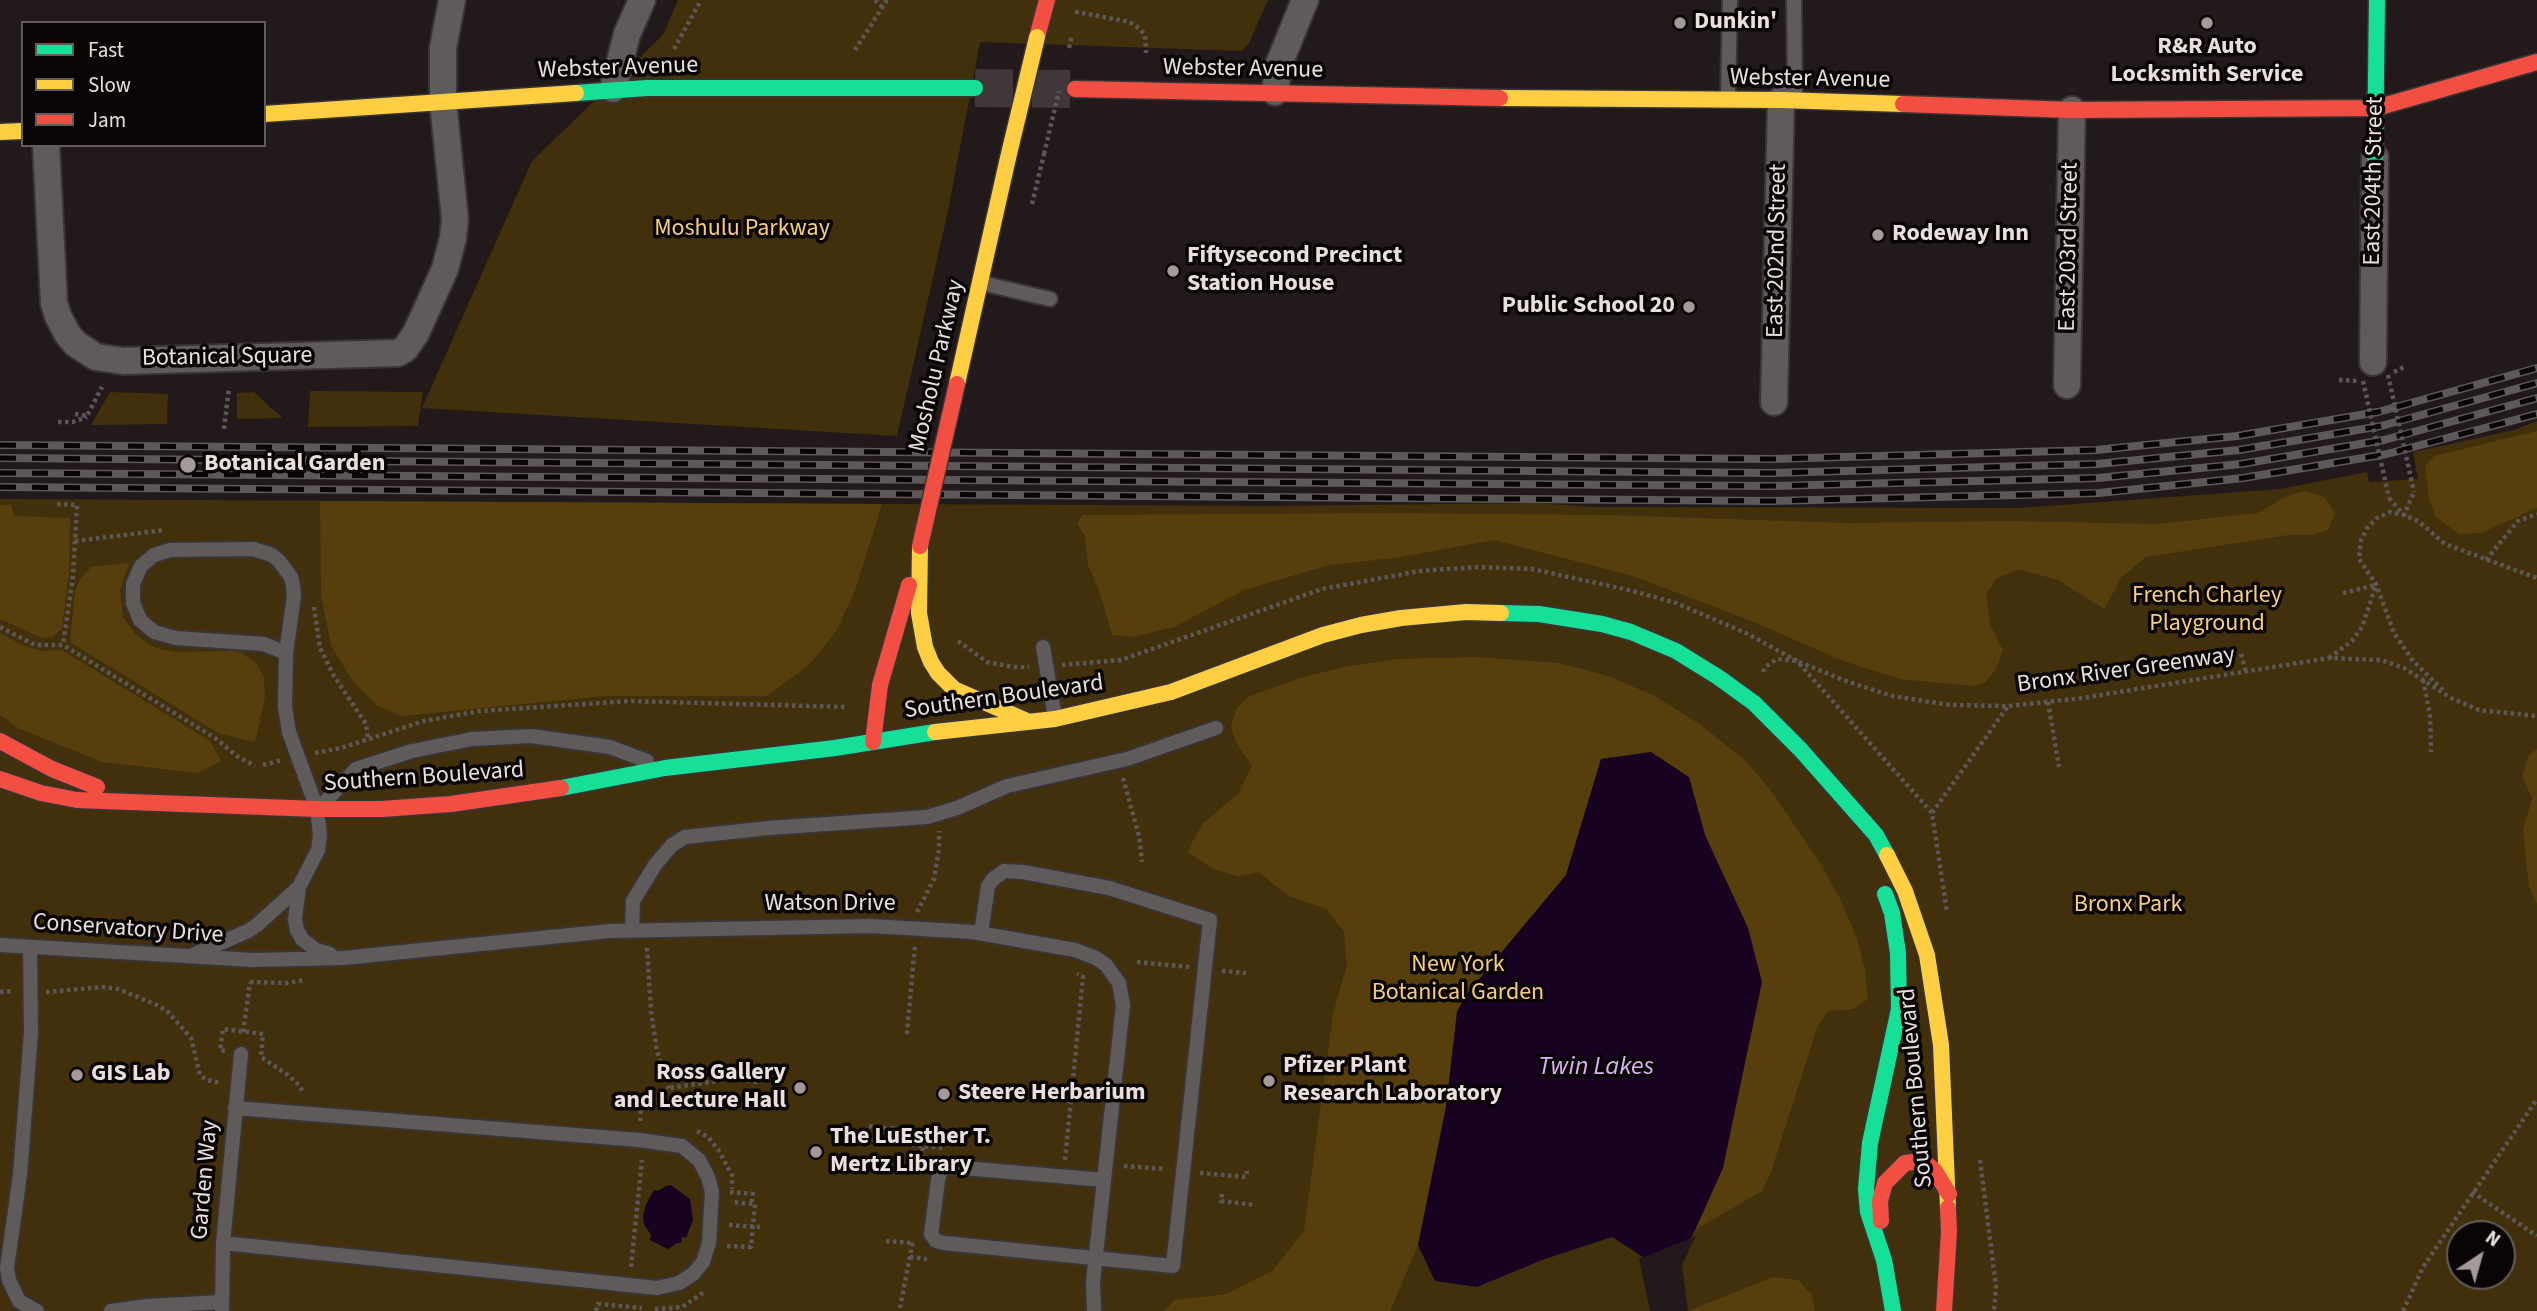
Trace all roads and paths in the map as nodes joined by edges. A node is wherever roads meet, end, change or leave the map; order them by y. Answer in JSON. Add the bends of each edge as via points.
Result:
{"nodes":[{"id":1,"x":452,"y":0,"type":"edge"},
{"id":2,"x":642,"y":0,"type":"edge"},
{"id":3,"x":701,"y":0,"type":"edge"},
{"id":4,"x":875,"y":0,"type":"edge"},
{"id":5,"x":887,"y":0,"type":"edge"},
{"id":6,"x":1047,"y":0,"type":"edge"},
{"id":7,"x":1305,"y":0,"type":"edge"},
{"id":8,"x":1730,"y":0,"type":"edge"},
{"id":9,"x":1794,"y":0,"type":"edge"},
{"id":10,"x":2377,"y":0,"type":"edge"},
{"id":11,"x":882,"y":7,"type":"junction"},
{"id":12,"x":1077,"y":12,"type":"dead end"},
{"id":13,"x":674,"y":49,"type":"dead end"},
{"id":14,"x":855,"y":50,"type":"dead end"},
{"id":15,"x":1146,"y":52,"type":"dead end"},
{"id":16,"x":2537,"y":62,"type":"edge"},
{"id":17,"x":975,"y":88,"type":"tunnel mouth"},
{"id":18,"x":613,"y":89,"type":"junction"},
{"id":19,"x":1074,"y":89,"type":"tunnel mouth"},
{"id":20,"x":1275,"y":92,"type":"junction"},
{"id":21,"x":1728,"y":101,"type":"junction"},
{"id":22,"x":1788,"y":101,"type":"junction"},
{"id":23,"x":443,"y":102,"type":"junction"},
{"id":24,"x":2376,"y":108,"type":"junction"},
{"id":25,"x":2072,"y":110,"type":"junction"},
{"id":26,"x":266,"y":114,"type":"edge"},
{"id":27,"x":21,"y":131,"type":"edge"},
{"id":28,"x":0,"y":132,"type":"edge"},
{"id":29,"x":46,"y":147,"type":"edge"},
{"id":30,"x":2375,"y":157,"type":"joint"},
{"id":31,"x":981,"y":283,"type":"junction"},
{"id":32,"x":1050,"y":299,"type":"dead end"},
{"id":33,"x":2375,"y":373,"type":"junction"},
{"id":34,"x":2339,"y":380,"type":"dead end"},
{"id":35,"x":2067,"y":385,"type":"dead end"},
{"id":36,"x":102,"y":387,"type":"dead end"},
{"id":37,"x":229,"y":387,"type":"dead end"},
{"id":38,"x":1774,"y":402,"type":"dead end"},
{"id":39,"x":75,"y":414,"type":"dead end"},
{"id":40,"x":88,"y":416,"type":"junction"},
{"id":41,"x":58,"y":422,"type":"dead end"},
{"id":42,"x":224,"y":429,"type":"dead end"},
{"id":43,"x":57,"y":504,"type":"dead end"},
{"id":44,"x":2537,"y":514,"type":"edge"},
{"id":45,"x":2404,"y":515,"type":"junction"},
{"id":46,"x":920,"y":546,"type":"junction"},
{"id":47,"x":2486,"y":560,"type":"junction"},
{"id":48,"x":2537,"y":578,"type":"edge"},
{"id":49,"x":2376,"y":584,"type":"junction"},
{"id":50,"x":2343,"y":593,"type":"dead end"},
{"id":51,"x":0,"y":627,"type":"edge"},
{"id":52,"x":63,"y":645,"type":"junction"},
{"id":53,"x":1043,"y":647,"type":"dead end"},
{"id":54,"x":286,"y":653,"type":"junction"},
{"id":55,"x":2241,"y":654,"type":"dead end"},
{"id":56,"x":2329,"y":658,"type":"junction"},
{"id":57,"x":1797,"y":661,"type":"dead end"},
{"id":58,"x":2246,"y":672,"type":"junction"},
{"id":59,"x":334,"y":676,"type":"dead end"},
{"id":60,"x":2422,"y":679,"type":"junction"},
{"id":61,"x":2451,"y":698,"type":"junction"},
{"id":62,"x":2048,"y":702,"type":"junction"},
{"id":63,"x":836,"y":706,"type":"dead end"},
{"id":64,"x":2009,"y":706,"type":"junction"},
{"id":65,"x":2537,"y":716,"type":"edge"},
{"id":66,"x":1055,"y":719,"type":"junction"},
{"id":67,"x":1030,"y":723,"type":"junction"},
{"id":68,"x":1216,"y":728,"type":"dead end"},
{"id":69,"x":368,"y":739,"type":"junction"},
{"id":70,"x":0,"y":741,"type":"edge"},
{"id":71,"x":873,"y":742,"type":"junction"},
{"id":72,"x":341,"y":748,"type":"dead end"},
{"id":73,"x":2431,"y":752,"type":"dead end"},
{"id":74,"x":255,"y":766,"type":"dead end"},
{"id":75,"x":2059,"y":766,"type":"dead end"},
{"id":76,"x":665,"y":768,"type":"junction"},
{"id":77,"x":1818,"y":769,"type":"junction"},
{"id":78,"x":1,"y":780,"type":"edge"},
{"id":79,"x":1130,"y":797,"type":"dead end"},
{"id":80,"x":139,"y":801,"type":"junction"},
{"id":81,"x":317,"y":809,"type":"junction"},
{"id":82,"x":1932,"y":813,"type":"dead end"},
{"id":83,"x":939,"y":832,"type":"dead end"},
{"id":84,"x":1853,"y":834,"type":"dead end"},
{"id":85,"x":1142,"y":862,"type":"dead end"},
{"id":86,"x":1880,"y":884,"type":"dead end"},
{"id":87,"x":299,"y":887,"type":"junction"},
{"id":88,"x":916,"y":913,"type":"dead end"},
{"id":89,"x":632,"y":931,"type":"junction"},
{"id":90,"x":981,"y":933,"type":"junction"},
{"id":91,"x":901,"y":944,"type":"dead end"},
{"id":92,"x":0,"y":945,"type":"edge"},
{"id":93,"x":915,"y":945,"type":"junction"},
{"id":94,"x":928,"y":946,"type":"dead end"},
{"id":95,"x":30,"y":947,"type":"junction"},
{"id":96,"x":634,"y":948,"type":"dead end"},
{"id":97,"x":189,"y":957,"type":"junction"},
{"id":98,"x":343,"y":958,"type":"junction"},
{"id":99,"x":253,"y":960,"type":"joint"},
{"id":100,"x":1137,"y":962,"type":"dead end"},
{"id":101,"x":1190,"y":967,"type":"dead end"},
{"id":102,"x":1218,"y":970,"type":"dead end"},
{"id":103,"x":1074,"y":971,"type":"dead end"},
{"id":104,"x":1246,"y":973,"type":"dead end"},
{"id":105,"x":1083,"y":977,"type":"junction"},
{"id":106,"x":313,"y":979,"type":"dead end"},
{"id":107,"x":1094,"y":983,"type":"dead end"},
{"id":108,"x":31,"y":992,"type":"junction"},
{"id":109,"x":222,"y":1031,"type":"dead end"},
{"id":110,"x":243,"y":1031,"type":"junction"},
{"id":111,"x":907,"y":1034,"type":"dead end"},
{"id":112,"x":241,"y":1054,"type":"dead end"},
{"id":113,"x":758,"y":1082,"type":"dead end"},
{"id":114,"x":237,"y":1086,"type":"junction"},
{"id":115,"x":669,"y":1088,"type":"junction"},
{"id":116,"x":304,"y":1095,"type":"dead end"},
{"id":117,"x":2537,"y":1099,"type":"edge"},
{"id":118,"x":235,"y":1108,"type":"junction"},
{"id":119,"x":640,"y":1114,"type":"dead end"},
{"id":120,"x":869,"y":1126,"type":"dead end"},
{"id":121,"x":864,"y":1135,"type":"dead end"},
{"id":122,"x":891,"y":1142,"type":"junction"},
{"id":123,"x":923,"y":1146,"type":"junction"},
{"id":124,"x":949,"y":1149,"type":"dead end"},
{"id":125,"x":1053,"y":1159,"type":"dead end"},
{"id":126,"x":642,"y":1160,"type":"dead end"},
{"id":127,"x":1120,"y":1165,"type":"dead end"},
{"id":128,"x":1170,"y":1170,"type":"dead end"},
{"id":129,"x":1247,"y":1171,"type":"dead end"},
{"id":130,"x":1197,"y":1172,"type":"dead end"},
{"id":131,"x":920,"y":1173,"type":"dead end"},
{"id":132,"x":1104,"y":1180,"type":"junction"},
{"id":133,"x":732,"y":1192,"type":"dead end"},
{"id":134,"x":2472,"y":1192,"type":"junction"},
{"id":135,"x":1222,"y":1194,"type":"dead end"},
{"id":136,"x":1949,"y":1194,"type":"junction"},
{"id":137,"x":731,"y":1202,"type":"dead end"},
{"id":138,"x":755,"y":1204,"type":"junction"},
{"id":139,"x":1256,"y":1205,"type":"dead end"},
{"id":140,"x":735,"y":1226,"type":"dead end"},
{"id":141,"x":756,"y":1226,"type":"junction"},
{"id":142,"x":913,"y":1235,"type":"dead end"},
{"id":143,"x":2537,"y":1236,"type":"edge"},
{"id":144,"x":886,"y":1241,"type":"dead end"},
{"id":145,"x":223,"y":1243,"type":"junction"},
{"id":146,"x":912,"y":1243,"type":"junction"},
{"id":147,"x":734,"y":1247,"type":"dead end"},
{"id":148,"x":1096,"y":1257,"type":"junction"},
{"id":149,"x":1884,"y":1260,"type":"junction"},
{"id":150,"x":631,"y":1268,"type":"dead end"},
{"id":151,"x":221,"y":1306,"type":"edge"},
{"id":152,"x":631,"y":1307,"type":"dead end"},
{"id":153,"x":900,"y":1308,"type":"dead end"},
{"id":154,"x":37,"y":1311,"type":"edge"},
{"id":155,"x":111,"y":1311,"type":"edge"},
{"id":156,"x":596,"y":1311,"type":"edge"},
{"id":157,"x":1094,"y":1311,"type":"edge"},
{"id":158,"x":1893,"y":1311,"type":"edge"},
{"id":159,"x":1944,"y":1311,"type":"edge"},
{"id":160,"x":2403,"y":1311,"type":"edge"}],
"edges":[{"from":1,"to":23,"type":"street","via":[[443,48]]},
{"from":2,"to":18,"type":"street","via":[[627,34]]},
{"from":3,"to":13,"type":"path"},
{"from":4,"to":11,"type":"path"},
{"from":5,"to":11,"type":"path"},
{"from":6,"to":31,"type":"main road","name":"Mosholu Parkway","bridge":true},
{"from":7,"to":20,"type":"street","via":[[1279,64]]},
{"from":8,"to":21,"type":"lane"},
{"from":9,"to":22,"type":"lane"},
{"from":10,"to":24,"type":"main road","name":"East 204th Street"},
{"from":11,"to":14,"type":"path"},
{"from":12,"to":15,"type":"path","via":[[1130,22],[1145,35]]},
{"from":16,"to":24,"type":"main road","name":"Webster Avenue"},
{"from":17,"to":18,"type":"main road","name":"Webster Avenue"},
{"from":18,"to":23,"type":"main road","name":"Webster Avenue"},
{"from":19,"to":20,"type":"main road","name":"Webster Avenue"},
{"from":20,"to":21,"type":"main road","name":"Webster Avenue"},
{"from":21,"to":22,"type":"main road","name":"Webster Avenue"},
{"from":22,"to":25,"type":"main road","name":"Webster Avenue"},
{"from":22,"to":38,"type":"street","name":"East 202nd Street"},
{"from":23,"to":26,"type":"main road","name":"Webster Avenue"},
{"from":23,"to":29,"type":"street","name":"Botanical Square","via":[[453,238],[416,333],[405,349],[390,355],[96,357],[76,344],[62,325],[53,292]]},
{"from":24,"to":25,"type":"main road","name":"Webster Avenue"},
{"from":24,"to":30,"type":"main road","name":"East 204th Street"},
{"from":25,"to":35,"type":"street","name":"East 203rd Street"},
{"from":27,"to":28,"type":"main road"},
{"from":30,"to":33,"type":"street","name":"East 204th Street"},
{"from":31,"to":32,"type":"lane"},
{"from":31,"to":46,"type":"main road","name":"Mosholu Parkway","bridge":true},
{"from":33,"to":34,"type":"path"},
{"from":33,"to":45,"type":"path","bridge":true,"via":[[2389,498]]},
{"from":33,"to":45,"type":"path","bridge":true,"via":[[2414,492]]},
{"from":36,"to":40,"type":"path"},
{"from":37,"to":42,"type":"path"},
{"from":39,"to":40,"type":"path"},
{"from":40,"to":41,"type":"path"},
{"from":43,"to":52,"type":"path","via":[[77,505],[74,576]]},
{"from":44,"to":47,"type":"path","via":[[2518,521]]},
{"from":45,"to":47,"type":"path","via":[[2445,544]]},
{"from":45,"to":49,"type":"path","via":[[2390,512],[2377,517],[2361,540],[2359,559]]},
{"from":46,"to":67,"type":"main road","via":[[920,622],[925,647],[938,673],[964,695]]},
{"from":46,"to":71,"type":"main road","name":"Mosholu Parkway","via":[[880,685]]},
{"from":47,"to":48,"type":"path"},
{"from":49,"to":50,"type":"path"},
{"from":49,"to":56,"type":"path","via":[[2362,627]]},
{"from":49,"to":61,"type":"path","via":[[2394,633],[2413,661]]},
{"from":51,"to":52,"type":"path","via":[[36,645]]},
{"from":52,"to":74,"type":"path"},
{"from":53,"to":66,"type":"lane"},
{"from":54,"to":54,"type":"lane","via":[[293,585],[286,568],[272,555],[253,550],[179,549],[154,555],[141,566],[133,584],[133,603],[140,620],[154,632],[176,638],[264,643]]},
{"from":54,"to":81,"type":"lane","via":[[289,732]]},
{"from":55,"to":58,"type":"path"},
{"from":56,"to":58,"type":"path","name":"Bronx River Greenway"},
{"from":56,"to":60,"type":"path","name":"Bronx River Greenway","via":[[2381,660]]},
{"from":57,"to":64,"type":"path","name":"Bronx River Greenway","via":[[1902,698]]},
{"from":58,"to":62,"type":"path","name":"Bronx River Greenway"},
{"from":59,"to":69,"type":"path","via":[[366,724]]},
{"from":60,"to":61,"type":"path","name":"Bronx River Greenway"},
{"from":60,"to":73,"type":"path","via":[[2430,715]]},
{"from":61,"to":65,"type":"path","name":"Bronx River Greenway","via":[[2479,710]]},
{"from":62,"to":64,"type":"path","name":"Bronx River Greenway"},
{"from":62,"to":75,"type":"path"},
{"from":63,"to":69,"type":"path","via":[[631,701],[480,711],[424,721]]},
{"from":64,"to":82,"type":"path"},
{"from":66,"to":67,"type":"main road","name":"Southern Boulevard"},
{"from":66,"to":77,"type":"main road","name":"Southern Boulevard","via":[[1171,692],[1361,625],[1438,613],[1539,614],[1621,629],[1676,651],[1754,703]]},
{"from":67,"to":71,"type":"main road","name":"Southern Boulevard"},
{"from":68,"to":89,"type":"lane","via":[[1126,759],[1007,786],[927,817],[685,837],[655,865],[639,892]]},
{"from":69,"to":72,"type":"path"},
{"from":70,"to":80,"type":"main road","name":"Southern Boulevard","via":[[52,769]]},
{"from":71,"to":76,"type":"main road","name":"Southern Boulevard"},
{"from":76,"to":81,"type":"main road","name":"Southern Boulevard","via":[[499,799]]},
{"from":76,"to":81,"type":"lane","via":[[610,747],[531,736],[472,739],[356,769]]},
{"from":77,"to":84,"type":"main road","name":"Southern Boulevard"},
{"from":77,"to":136,"type":"main road","name":"Southern Boulevard","via":[[1876,835],[1922,936],[1941,1045]]},
{"from":78,"to":80,"type":"main road","name":"Southern Boulevard","via":[[77,800]]},
{"from":79,"to":85,"type":"path"},
{"from":80,"to":81,"type":"main road","name":"Southern Boulevard"},
{"from":81,"to":87,"type":"lane","via":[[318,850]]},
{"from":83,"to":88,"type":"path","via":[[934,880]]},
{"from":86,"to":149,"type":"main road","name":"Southern Boulevard","via":[[1892,913],[1899,972],[1896,1028],[1866,1179],[1868,1212]]},
{"from":87,"to":97,"type":"lane","via":[[248,931]]},
{"from":87,"to":98,"type":"lane","via":[[295,919],[302,939],[316,950]]},
{"from":89,"to":90,"type":"lane","name":"Watson Drive","via":[[871,926]]},
{"from":89,"to":98,"type":"lane","name":"Watson Drive"},
{"from":90,"to":132,"type":"lane","name":"Watson Drive","via":[[1096,958],[1119,984],[1123,1004]]},
{"from":90,"to":148,"type":"lane","via":[[988,886],[1004,871],[1109,888],[1210,920],[1173,1266]]},
{"from":91,"to":93,"type":"path"},
{"from":92,"to":95,"type":"lane","name":"Conservatory Drive"},
{"from":93,"to":94,"type":"path"},
{"from":93,"to":111,"type":"path"},
{"from":95,"to":97,"type":"lane","name":"Conservatory Drive"},
{"from":95,"to":108,"type":"lane"},
{"from":96,"to":115,"type":"path","via":[[648,948],[651,1011]]},
{"from":97,"to":99,"type":"lane","name":"Conservatory Drive"},
{"from":98,"to":99,"type":"lane","name":"Watson Drive"},
{"from":100,"to":101,"type":"path"},
{"from":102,"to":104,"type":"path"},
{"from":103,"to":105,"type":"path"},
{"from":105,"to":107,"type":"path"},
{"from":105,"to":125,"type":"path","via":[[1066,1160]]},
{"from":106,"to":110,"type":"path","via":[[287,983],[250,980]]},
{"from":108,"to":114,"type":"path","via":[[103,987],[157,1005],[191,1038],[200,1075]]},
{"from":108,"to":154,"type":"lane","via":[[20,1175],[7,1268],[19,1301]]},
{"from":109,"to":110,"type":"path"},
{"from":110,"to":116,"type":"path","via":[[263,1034],[261,1057],[299,1084]]},
{"from":112,"to":114,"type":"lane","name":"Garden Way"},
{"from":113,"to":115,"type":"path","via":[[732,1079]]},
{"from":114,"to":118,"type":"lane","name":"Garden Way"},
{"from":115,"to":119,"type":"path","via":[[641,1108]]},
{"from":117,"to":134,"type":"path"},
{"from":118,"to":145,"type":"lane","name":"Garden Way"},
{"from":118,"to":145,"type":"lane","via":[[681,1146],[699,1160],[708,1177],[712,1192],[709,1243],[693,1274],[657,1288]]},
{"from":120,"to":122,"type":"path","via":[[893,1127]]},
{"from":121,"to":122,"type":"path"},
{"from":122,"to":123,"type":"path"},
{"from":123,"to":124,"type":"path"},
{"from":123,"to":131,"type":"path"},
{"from":126,"to":150,"type":"path"},
{"from":127,"to":128,"type":"path"},
{"from":129,"to":130,"type":"path","via":[[1247,1177]]},
{"from":132,"to":148,"type":"lane","name":"Watson Drive"},
{"from":132,"to":148,"type":"lane","via":[[944,1169],[938,1180],[931,1234],[944,1243]]},
{"from":133,"to":138,"type":"path","via":[[753,1194]]},
{"from":134,"to":143,"type":"path"},
{"from":134,"to":160,"type":"path","via":[[2423,1267]]},
{"from":135,"to":139,"type":"path","via":[[1221,1202]]},
{"from":136,"to":149,"type":"main road","via":[[1935,1171],[1921,1161],[1905,1163],[1894,1172],[1885,1183],[1881,1201]]},
{"from":136,"to":159,"type":"main road","name":"Southern Boulevard"},
{"from":137,"to":138,"type":"path"},
{"from":138,"to":141,"type":"path"},
{"from":140,"to":141,"type":"path"},
{"from":141,"to":147,"type":"path","via":[[751,1247]]},
{"from":142,"to":146,"type":"path"},
{"from":144,"to":146,"type":"path"},
{"from":145,"to":151,"type":"lane","name":"Garden Way"},
{"from":146,"to":153,"type":"path"},
{"from":148,"to":157,"type":"lane","name":"Watson Drive"},
{"from":149,"to":158,"type":"main road","name":"Southern Boulevard"},
{"from":151,"to":155,"type":"lane","via":[[160,1305]]},
{"from":152,"to":156,"type":"path","via":[[598,1304]]}]}
